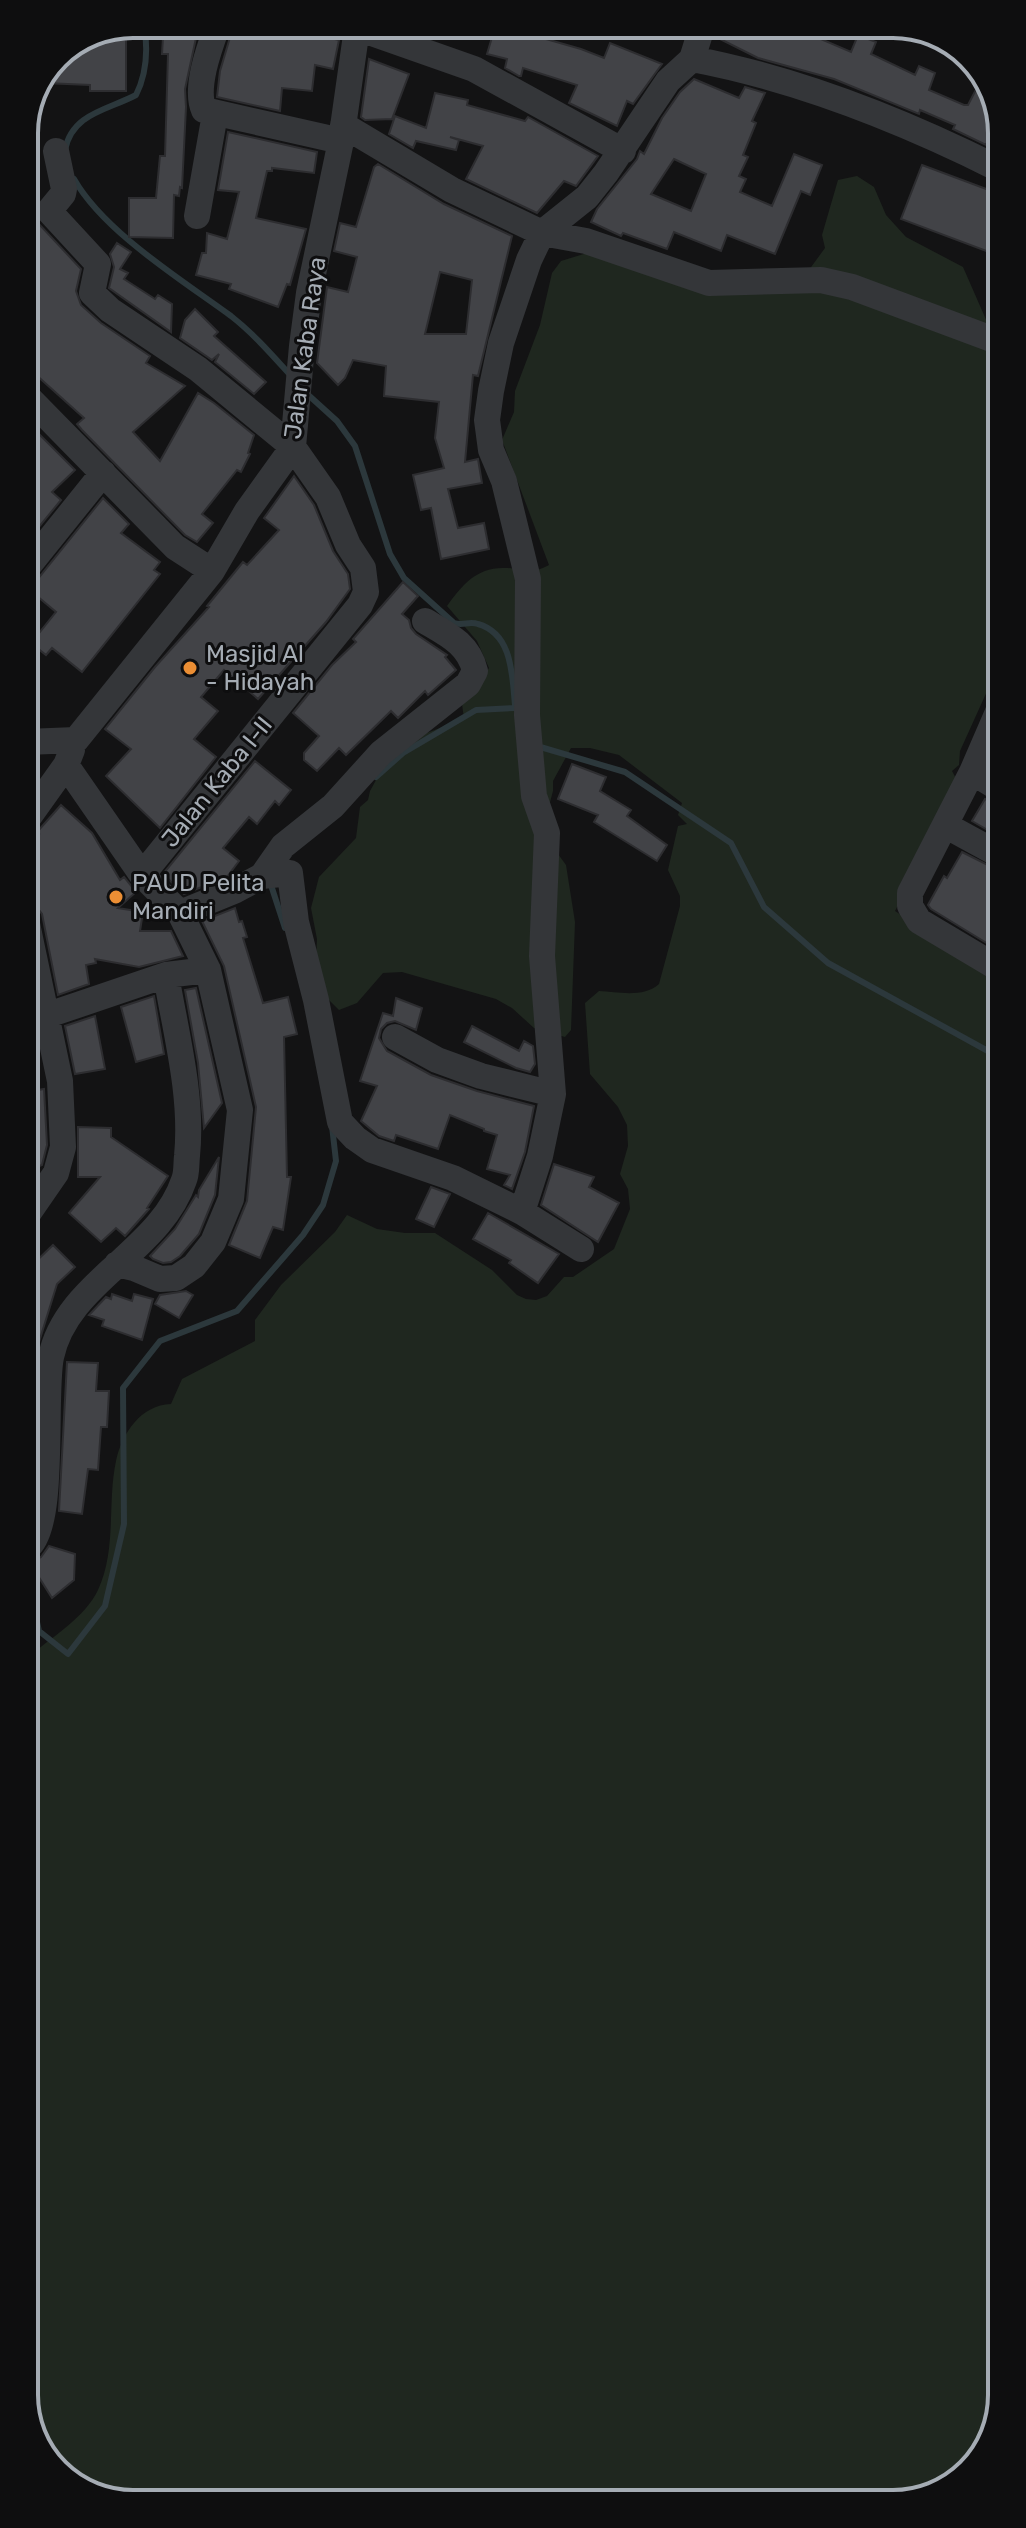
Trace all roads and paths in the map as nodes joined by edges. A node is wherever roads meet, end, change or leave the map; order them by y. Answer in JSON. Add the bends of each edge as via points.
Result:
{"nodes":[{"id":1,"x":213,"y":38,"type":"edge"},
{"id":2,"x":350,"y":38,"type":"edge"},
{"id":3,"x":385,"y":38,"type":"edge"},
{"id":4,"x":699,"y":38,"type":"edge"},
{"id":5,"x":692,"y":59,"type":"junction"},
{"id":6,"x":215,"y":114,"type":"junction"},
{"id":7,"x":342,"y":133,"type":"junction"},
{"id":8,"x":56,"y":151,"type":"dead end"},
{"id":9,"x":623,"y":151,"type":"junction"},
{"id":10,"x":988,"y":164,"type":"edge"},
{"id":11,"x":197,"y":216,"type":"dead end"},
{"id":12,"x":542,"y":233,"type":"junction"},
{"id":13,"x":988,"y":338,"type":"edge"},
{"id":14,"x":38,"y":408,"type":"edge"},
{"id":15,"x":293,"y":447,"type":"junction"},
{"id":16,"x":103,"y":473,"type":"junction"},
{"id":17,"x":38,"y":554,"type":"edge"},
{"id":18,"x":212,"y":571,"type":"junction"},
{"id":19,"x":425,"y":621,"type":"dead end"},
{"id":20,"x":988,"y":735,"type":"edge"},
{"id":21,"x":76,"y":740,"type":"junction"},
{"id":22,"x":38,"y":742,"type":"edge"},
{"id":23,"x":66,"y":765,"type":"junction"},
{"id":24,"x":972,"y":772,"type":"junction"},
{"id":25,"x":988,"y":782,"type":"edge"},
{"id":26,"x":38,"y":804,"type":"edge"},
{"id":27,"x":945,"y":825,"type":"junction"},
{"id":28,"x":988,"y":849,"type":"edge"},
{"id":29,"x":142,"y":875,"type":"junction"},
{"id":30,"x":270,"y":875,"type":"junction"},
{"id":31,"x":180,"y":913,"type":"junction"},
{"id":32,"x":988,"y":962,"type":"edge"},
{"id":33,"x":208,"y":970,"type":"junction"},
{"id":34,"x":166,"y":975,"type":"junction"},
{"id":35,"x":38,"y":980,"type":"edge"},
{"id":36,"x":45,"y":1016,"type":"junction"},
{"id":37,"x":395,"y":1037,"type":"dead end"},
{"id":38,"x":553,"y":1094,"type":"junction"},
{"id":39,"x":38,"y":1199,"type":"edge"},
{"id":40,"x":522,"y":1212,"type":"junction"},
{"id":41,"x":581,"y":1249,"type":"dead end"},
{"id":42,"x":117,"y":1264,"type":"junction"},
{"id":43,"x":38,"y":1536,"type":"edge"}],
"edges":[{"from":1,"to":6,"type":"street","via":[[201,106]]},
{"from":2,"to":7,"type":"street","name":"Jalan Kaba Raya"},
{"from":3,"to":9,"type":"street","via":[[474,69]]},
{"from":4,"to":5,"type":"street"},
{"from":5,"to":9,"type":"street","via":[[668,81]]},
{"from":5,"to":10,"type":"street","via":[[825,95],[925,132]]},
{"from":6,"to":7,"type":"street"},
{"from":6,"to":11,"type":"street"},
{"from":7,"to":12,"type":"street"},
{"from":7,"to":15,"type":"street","name":"Jalan Kaba Raya","via":[[309,293]]},
{"from":8,"to":15,"type":"street","name":"Jalan Kaba I-II","via":[[64,189],[49,211],[98,264],[92,293],[198,369]]},
{"from":9,"to":12,"type":"street","via":[[587,197]]},
{"from":12,"to":13,"type":"street","via":[[586,241],[709,283],[821,280],[852,287]]},
{"from":12,"to":38,"type":"street","via":[[501,343],[487,420],[528,579],[527,715],[534,796],[547,833],[542,956]]},
{"from":14,"to":16,"type":"street"},
{"from":15,"to":18,"type":"street","name":"Jalan Kaba Raya"},
{"from":15,"to":29,"type":"street","name":"Jalan Kaba I-II","via":[[328,497],[363,568],[366,592]]},
{"from":16,"to":17,"type":"street"},
{"from":16,"to":18,"type":"street","via":[[175,547]]},
{"from":18,"to":21,"type":"street","name":"Jalan Kaba Raya"},
{"from":19,"to":30,"type":"street","via":[[461,643],[475,671],[468,684],[381,753],[333,806],[283,846]]},
{"from":20,"to":24,"type":"street"},
{"from":21,"to":22,"type":"street"},
{"from":21,"to":23,"type":"street","name":"Jalan Kaba Raya"},
{"from":23,"to":26,"type":"street","name":"Jalan Kaba Raya"},
{"from":23,"to":29,"type":"street"},
{"from":24,"to":25,"type":"street"},
{"from":24,"to":27,"type":"street"},
{"from":27,"to":28,"type":"street"},
{"from":27,"to":32,"type":"street","via":[[918,873],[910,906],[919,921]]},
{"from":29,"to":31,"type":"street"},
{"from":30,"to":31,"type":"street"},
{"from":30,"to":40,"type":"street","via":[[290,873],[340,1122],[372,1150],[453,1178]]},
{"from":31,"to":33,"type":"street"},
{"from":33,"to":34,"type":"street"},
{"from":33,"to":42,"type":"street","via":[[240,1110],[231,1199],[213,1242],[185,1274],[160,1279]]},
{"from":34,"to":36,"type":"street"},
{"from":34,"to":42,"type":"street","via":[[190,1130],[185,1180],[159,1226]]},
{"from":35,"to":36,"type":"street"},
{"from":36,"to":39,"type":"street","via":[[60,1081],[63,1147],[56,1173]]},
{"from":37,"to":38,"type":"street","via":[[481,1076]]},
{"from":38,"to":40,"type":"street"},
{"from":40,"to":41,"type":"street"},
{"from":42,"to":43,"type":"street","via":[[64,1321],[51,1358],[48,1460]]}]}
